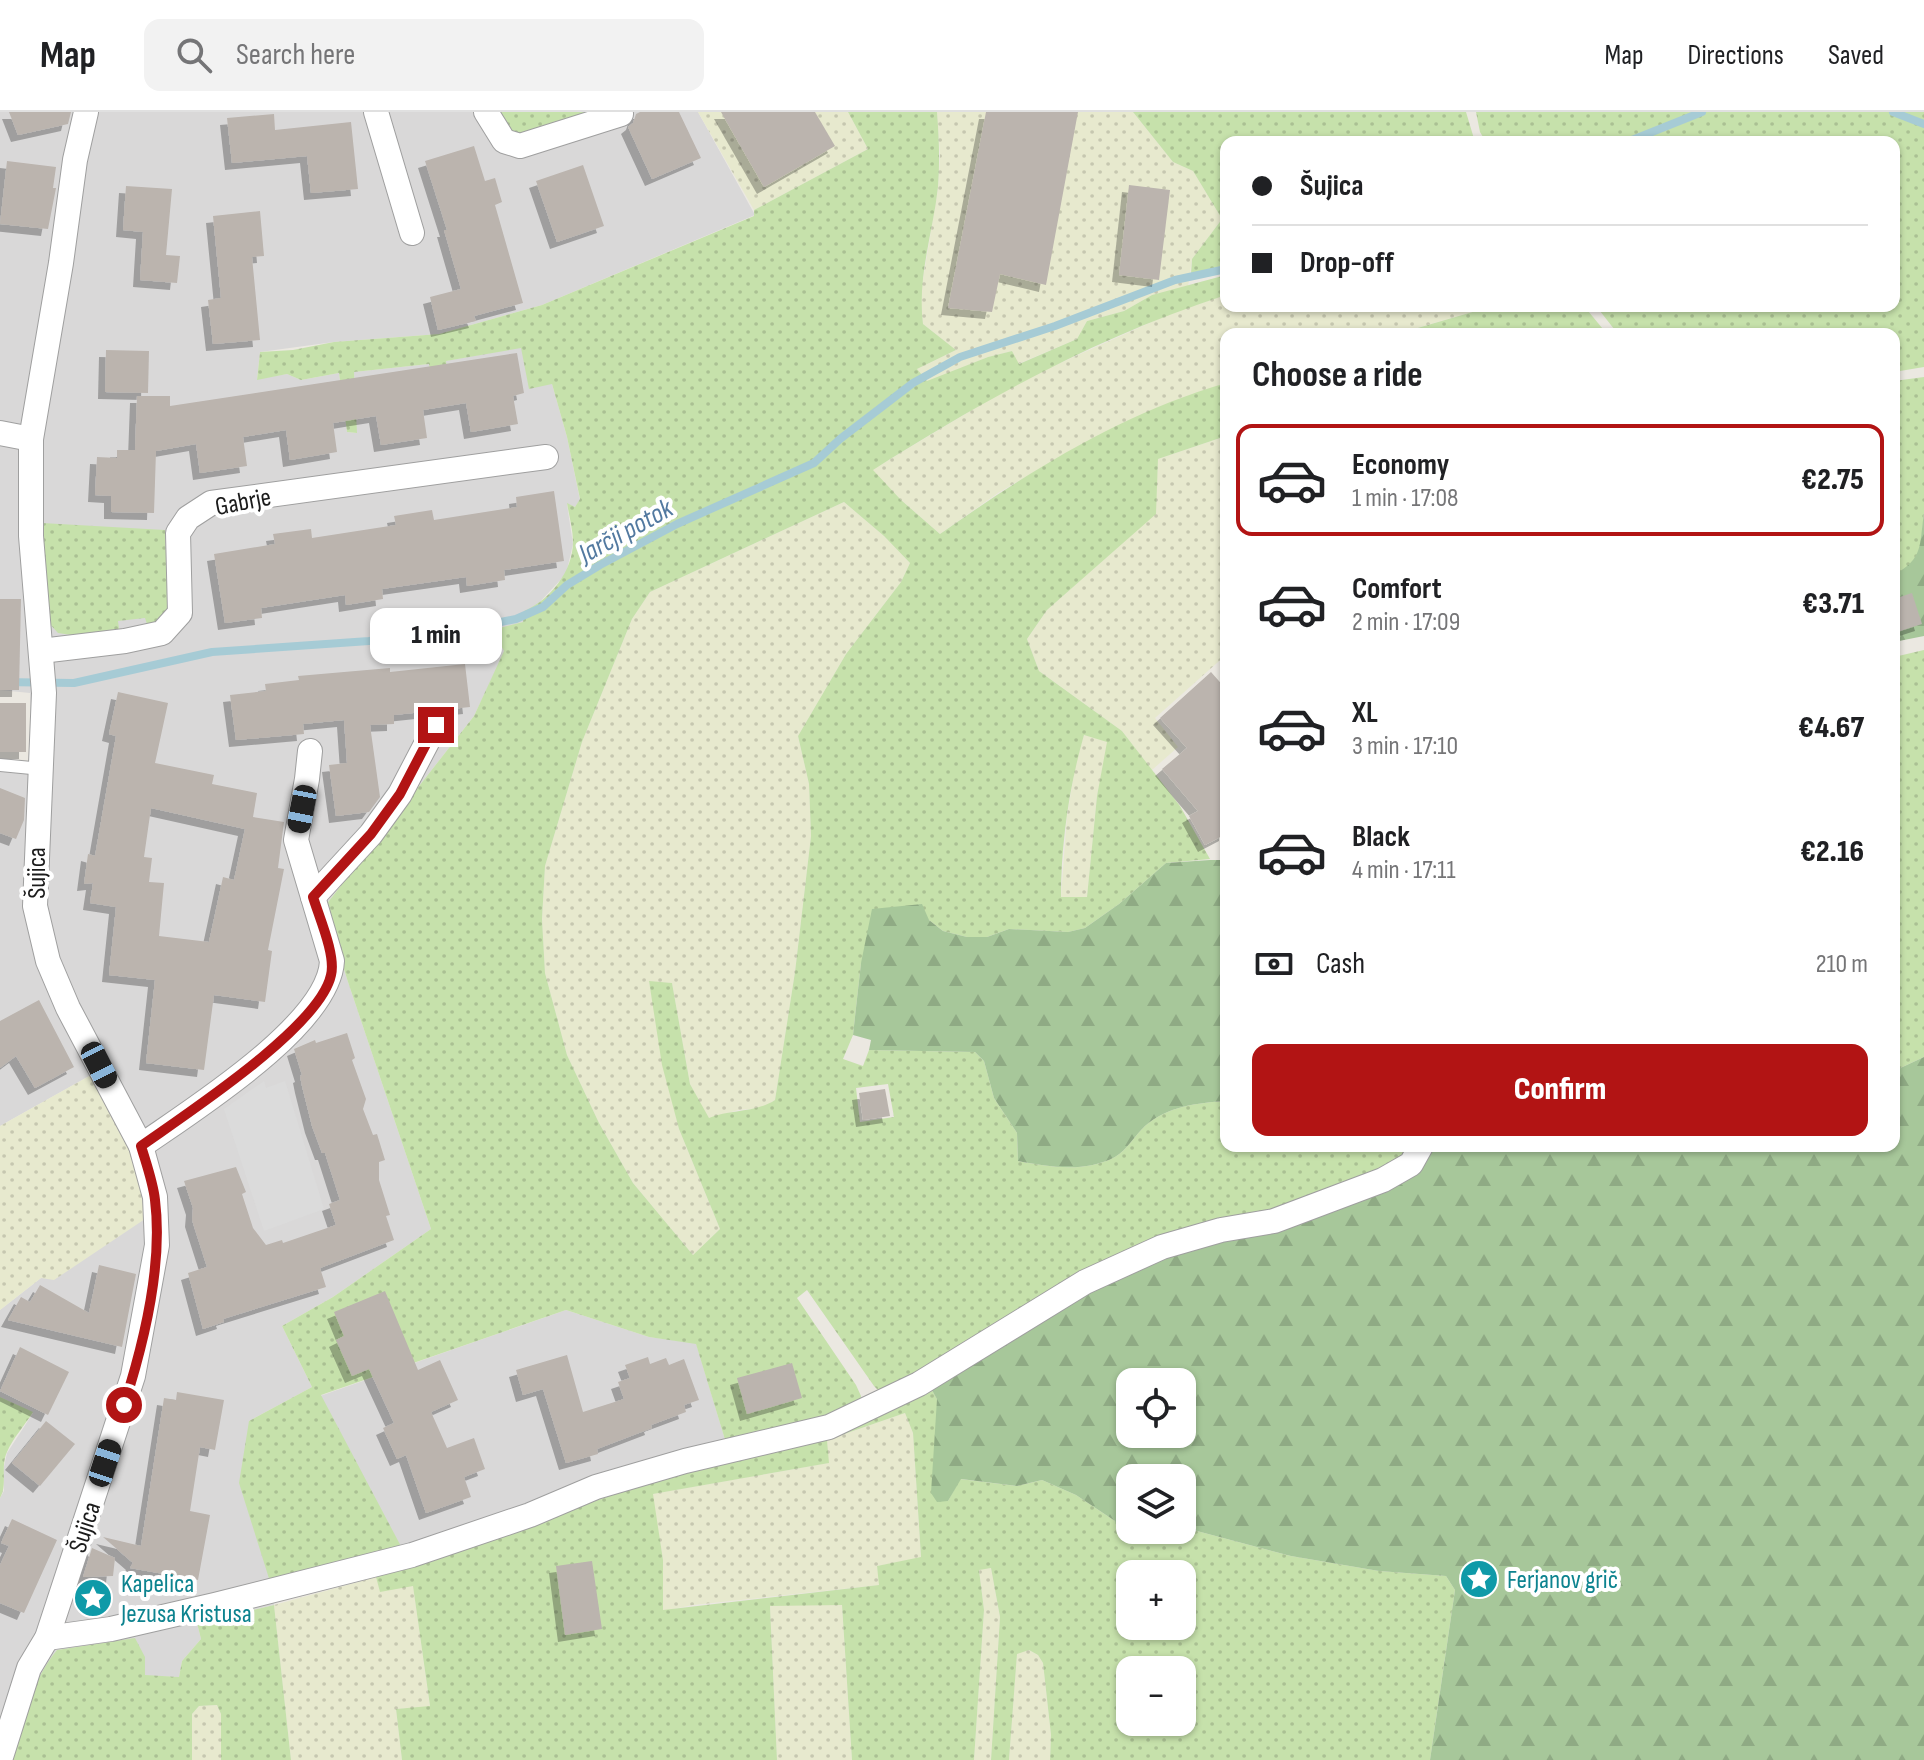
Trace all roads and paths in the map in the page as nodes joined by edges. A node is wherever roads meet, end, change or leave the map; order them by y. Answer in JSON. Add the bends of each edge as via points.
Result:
{"nodes":[{"id":1,"x":86,"y":112,"type":"edge"},
{"id":2,"x":376,"y":112,"type":"edge"},
{"id":3,"x":486,"y":112,"type":"edge"},
{"id":4,"x":621,"y":114,"type":"dead end"},
{"id":5,"x":412,"y":233,"type":"dead end"},
{"id":6,"x":0,"y":433,"type":"edge"},
{"id":7,"x":31,"y":439,"type":"junction"},
{"id":8,"x":546,"y":457,"type":"dead end"},
{"id":9,"x":41,"y":651,"type":"junction"},
{"id":10,"x":436,"y":725,"type":"dead end"},
{"id":11,"x":310,"y":751,"type":"dead end"},
{"id":12,"x":0,"y":765,"type":"edge"},
{"id":13,"x":42,"y":769,"type":"junction"},
{"id":14,"x":313,"y":897,"type":"junction"},
{"id":15,"x":141,"y":1146,"type":"junction"},
{"id":16,"x":1418,"y":1152,"type":"edge"},
{"id":17,"x":47,"y":1638,"type":"junction"},
{"id":18,"x":29,"y":1668,"type":"junction"},
{"id":19,"x":0,"y":1690,"type":"edge"},
{"id":20,"x":0,"y":1760,"type":"edge"}],
"edges":[{"from":1,"to":7,"type":"street","name":"Šujica"},
{"from":2,"to":5,"type":"street"},
{"from":3,"to":4,"type":"street","via":[[504,141],[520,146]]},
{"from":6,"to":7,"type":"street"},
{"from":7,"to":9,"type":"street","name":"Šujica","via":[[31,536]]},
{"from":8,"to":9,"type":"street","name":"Gabrje","via":[[211,503],[188,518],[178,533],[180,613],[162,633]]},
{"from":9,"to":13,"type":"street","name":"Šujica"},
{"from":10,"to":14,"type":"street","via":[[400,794]]},
{"from":11,"to":14,"type":"street","via":[[296,840]]},
{"from":12,"to":13,"type":"lane"},
{"from":13,"to":15,"type":"street","name":"Šujica","via":[[35,906],[48,961]]},
{"from":14,"to":15,"type":"street","via":[[332,961],[331,976],[309,1013],[238,1077]]},
{"from":15,"to":17,"type":"street","name":"Šujica","via":[[155,1197],[157,1245],[151,1292],[133,1376]]},
{"from":16,"to":17,"type":"street","via":[[1411,1164],[1383,1180],[1274,1221],[1162,1247],[1085,1282],[919,1384],[829,1427],[596,1487],[412,1555],[111,1629]]},
{"from":17,"to":18,"type":"street","name":"Šujica"},
{"from":18,"to":19,"type":"street"},
{"from":18,"to":20,"type":"street","name":"Šujica"}]}
